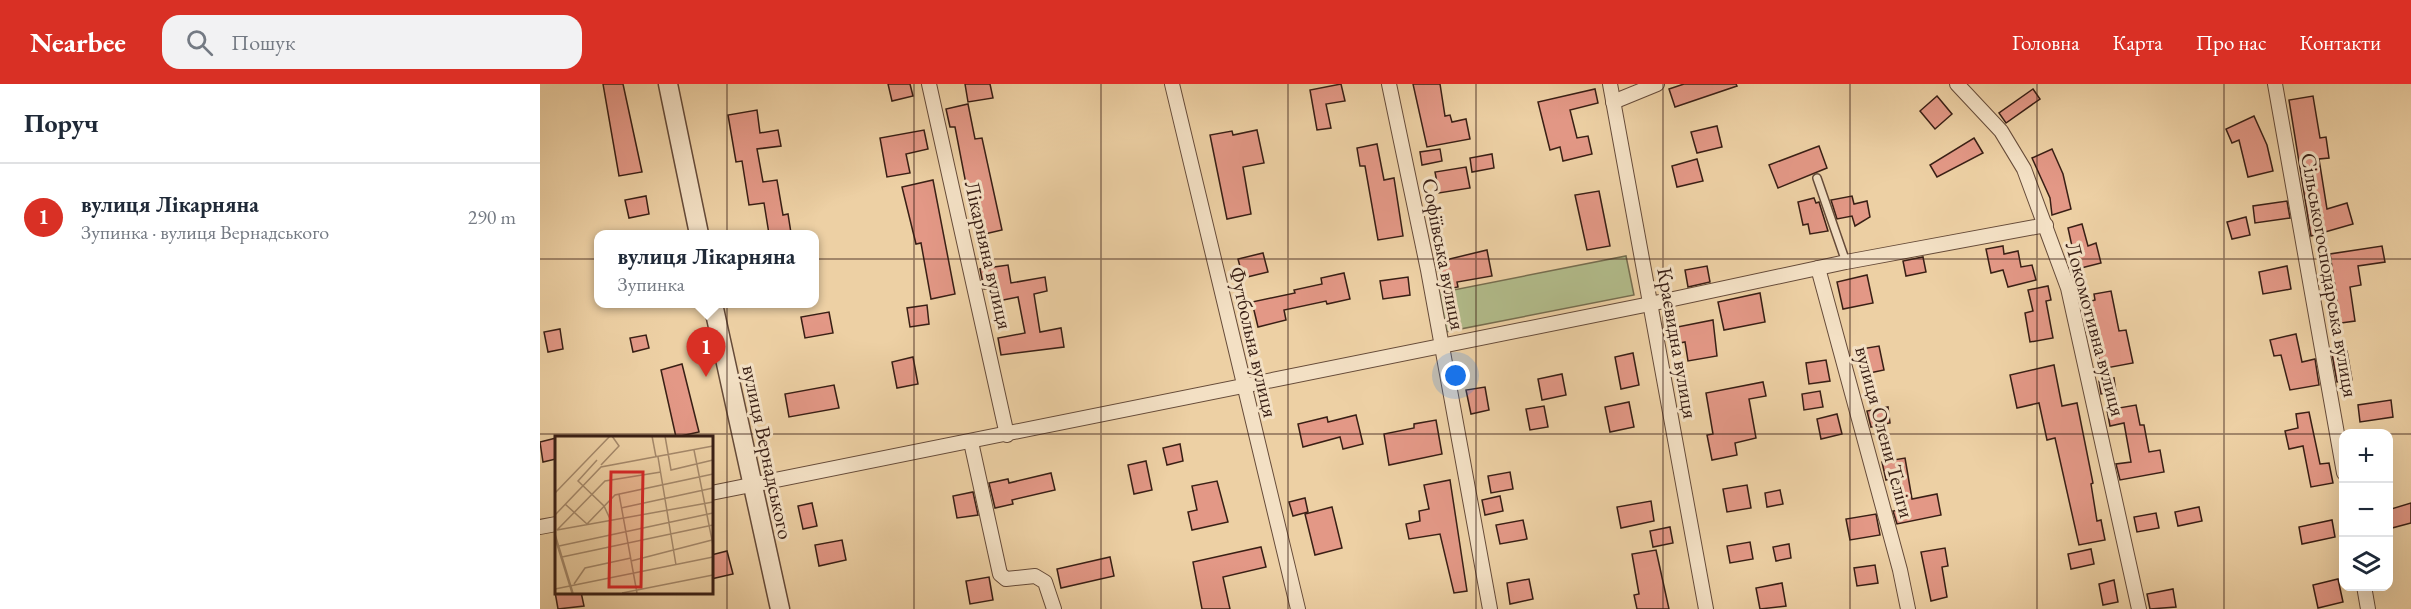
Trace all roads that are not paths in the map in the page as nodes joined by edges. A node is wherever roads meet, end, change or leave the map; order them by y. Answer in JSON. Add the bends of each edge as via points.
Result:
{"nodes":[{"id":1,"x":668,"y":84,"type":"edge"},
{"id":2,"x":929,"y":84,"type":"edge"},
{"id":3,"x":1172,"y":84,"type":"edge"},
{"id":4,"x":1389,"y":84,"type":"edge"},
{"id":5,"x":1611,"y":84,"type":"edge"},
{"id":6,"x":1657,"y":84,"type":"edge"},
{"id":7,"x":1957,"y":84,"type":"edge"},
{"id":8,"x":2275,"y":84,"type":"edge"},
{"id":9,"x":1614,"y":102,"type":"junction"},
{"id":10,"x":1817,"y":178,"type":"dead end"},
{"id":11,"x":2046,"y":225,"type":"junction"},
{"id":12,"x":698,"y":230,"type":"edge"},
{"id":13,"x":1846,"y":262,"type":"junction"},
{"id":14,"x":1818,"y":267,"type":"junction"},
{"id":15,"x":1650,"y":304,"type":"junction"},
{"id":16,"x":714,"y":308,"type":"edge"},
{"id":17,"x":1440,"y":345,"type":"junction"},
{"id":18,"x":1243,"y":387,"type":"junction"},
{"id":19,"x":1007,"y":435,"type":"junction"},
{"id":20,"x":971,"y":442,"type":"junction"},
{"id":21,"x":2339,"y":450,"type":"edge"},
{"id":22,"x":751,"y":485,"type":"junction"},
{"id":23,"x":712,"y":493,"type":"edge"},
{"id":24,"x":555,"y":524,"type":"edge"},
{"id":25,"x":540,"y":527,"type":"edge"},
{"id":26,"x":2365,"y":591,"type":"edge"},
{"id":27,"x":780,"y":609,"type":"edge"},
{"id":28,"x":1054,"y":609,"type":"edge"},
{"id":29,"x":1298,"y":609,"type":"edge"},
{"id":30,"x":1490,"y":609,"type":"edge"},
{"id":31,"x":1706,"y":609,"type":"edge"},
{"id":32,"x":1908,"y":609,"type":"edge"},
{"id":33,"x":2139,"y":609,"type":"edge"},
{"id":34,"x":2368,"y":609,"type":"edge"}],
"edges":[{"from":1,"to":12,"type":"street"},
{"from":2,"to":19,"type":"street","name":"Лікарняна вулиця"},
{"from":3,"to":18,"type":"street","name":"Футбольна вулиця"},
{"from":4,"to":17,"type":"street","name":"Софіївська вулиця"},
{"from":5,"to":9,"type":"street","name":"Краєвидна вулиця"},
{"from":6,"to":9,"type":"street"},
{"from":7,"to":11,"type":"street","name":"Локомотивна вулиця","via":[[2007,141],[2024,169]]},
{"from":8,"to":21,"type":"street","name":"Сільськогосподарська вулиця"},
{"from":9,"to":15,"type":"street","name":"Краєвидна вулиця"},
{"from":10,"to":13,"type":"lane"},
{"from":11,"to":13,"type":"street"},
{"from":11,"to":33,"type":"street","name":"Локомотивна вулиця","via":[[2079,329]]},
{"from":13,"to":14,"type":"street"},
{"from":14,"to":15,"type":"street"},
{"from":14,"to":32,"type":"street","name":"вулиця Олени Теліги"},
{"from":15,"to":17,"type":"street"},
{"from":15,"to":31,"type":"street","name":"Краєвидна вулиця"},
{"from":16,"to":22,"type":"street","name":"вулиця Вернадського"},
{"from":17,"to":18,"type":"street"},
{"from":17,"to":30,"type":"street","name":"Софіївська вулиця"},
{"from":18,"to":19,"type":"street"},
{"from":18,"to":29,"type":"street","name":"Футбольна вулиця"},
{"from":19,"to":20,"type":"street"},
{"from":20,"to":22,"type":"street"},
{"from":20,"to":28,"type":"street","via":[[1000,574],[1006,579],[1035,576],[1045,582]]},
{"from":22,"to":23,"type":"street"},
{"from":22,"to":27,"type":"street","name":"вулиця Вернадського"},
{"from":24,"to":25,"type":"street"},
{"from":26,"to":34,"type":"street"}]}
